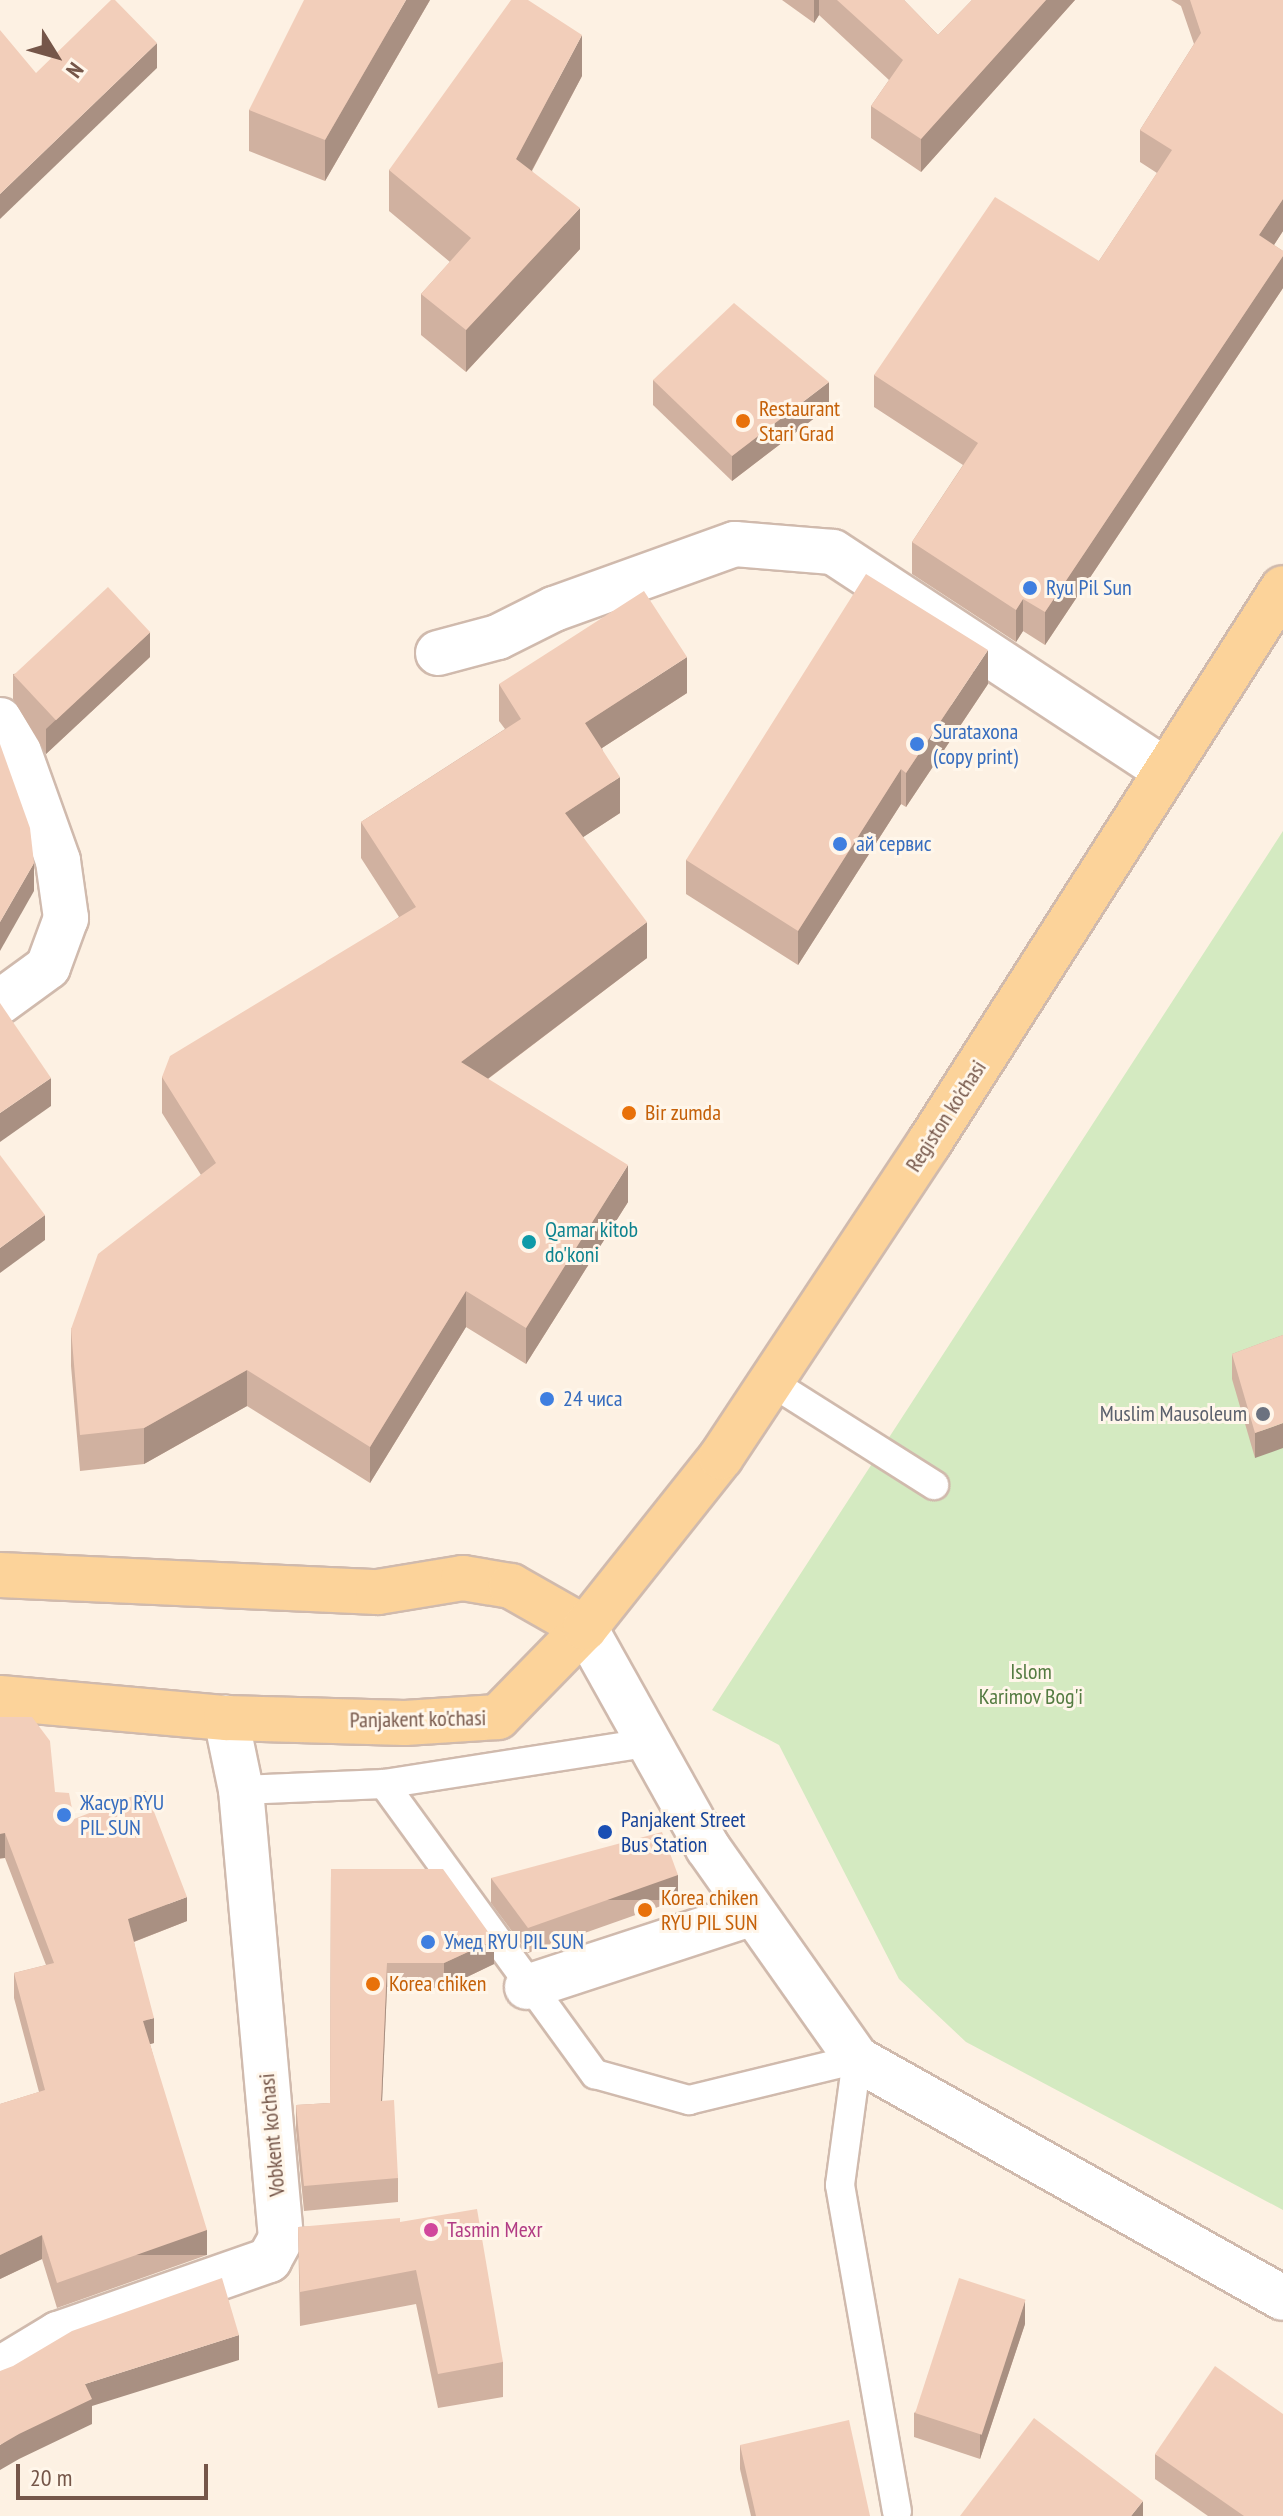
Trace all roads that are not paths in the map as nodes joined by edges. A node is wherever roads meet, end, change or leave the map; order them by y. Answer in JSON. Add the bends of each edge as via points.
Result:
{"nodes":[{"id":1,"x":1283,"y":588,"type":"edge"},
{"id":2,"x":438,"y":653,"type":"dead end"},
{"id":3,"x":0,"y":720,"type":"edge"},
{"id":4,"x":1165,"y":770,"type":"junction"},
{"id":5,"x":0,"y":1002,"type":"edge"},
{"id":6,"x":771,"y":1382,"type":"junction"},
{"id":7,"x":934,"y":1485,"type":"dead end"},
{"id":8,"x":0,"y":1575,"type":"edge"},
{"id":9,"x":585,"y":1628,"type":"junction"},
{"id":10,"x":0,"y":1698,"type":"edge"},
{"id":11,"x":226,"y":1718,"type":"junction"},
{"id":12,"x":651,"y":1742,"type":"junction"},
{"id":13,"x":384,"y":1784,"type":"junction"},
{"id":14,"x":241,"y":1790,"type":"junction"},
{"id":15,"x":750,"y":1914,"type":"junction"},
{"id":16,"x":527,"y":1987,"type":"junction"},
{"id":17,"x":857,"y":2059,"type":"junction"},
{"id":18,"x":325,"y":2234,"type":"edge"},
{"id":19,"x":281,"y":2238,"type":"junction"},
{"id":20,"x":1283,"y":2298,"type":"edge"},
{"id":21,"x":0,"y":2369,"type":"edge"},
{"id":22,"x":897,"y":2511,"type":"dead end"}],
"edges":[{"from":1,"to":4,"type":"main road","name":"Registon ko'chasi"},
{"from":2,"to":4,"type":"street","via":[[498,637],[554,609],[621,590],[735,544],[833,552]]},
{"from":3,"to":5,"type":"street","via":[[18,749],[58,861],[66,918],[48,967]]},
{"from":4,"to":6,"type":"main road","name":"Registon ko'chasi"},
{"from":6,"to":7,"type":"lane"},
{"from":6,"to":9,"type":"main road","name":"Registon ko'chasi","via":[[721,1457]]},
{"from":8,"to":9,"type":"main road","via":[[378,1592],[463,1578],[511,1586]]},
{"from":9,"to":11,"type":"main road","name":"Panjakent ko'chasi","via":[[498,1717],[405,1723]]},
{"from":9,"to":12,"type":"street"},
{"from":10,"to":11,"type":"main road","name":"Panjakent ko'chasi"},
{"from":11,"to":14,"type":"street","name":"Vobkent ko'chasi"},
{"from":12,"to":13,"type":"lane"},
{"from":12,"to":15,"type":"street"},
{"from":13,"to":14,"type":"lane"},
{"from":13,"to":16,"type":"lane"},
{"from":14,"to":19,"type":"street","name":"Vobkent ko'chasi"},
{"from":15,"to":16,"type":"street"},
{"from":15,"to":17,"type":"street"},
{"from":16,"to":17,"type":"lane","via":[[595,2074],[689,2100]]},
{"from":17,"to":20,"type":"street"},
{"from":17,"to":22,"type":"lane","via":[[840,2185]]},
{"from":18,"to":19,"type":"street"},
{"from":19,"to":21,"type":"street","via":[[269,2260],[58,2334]]}]}
